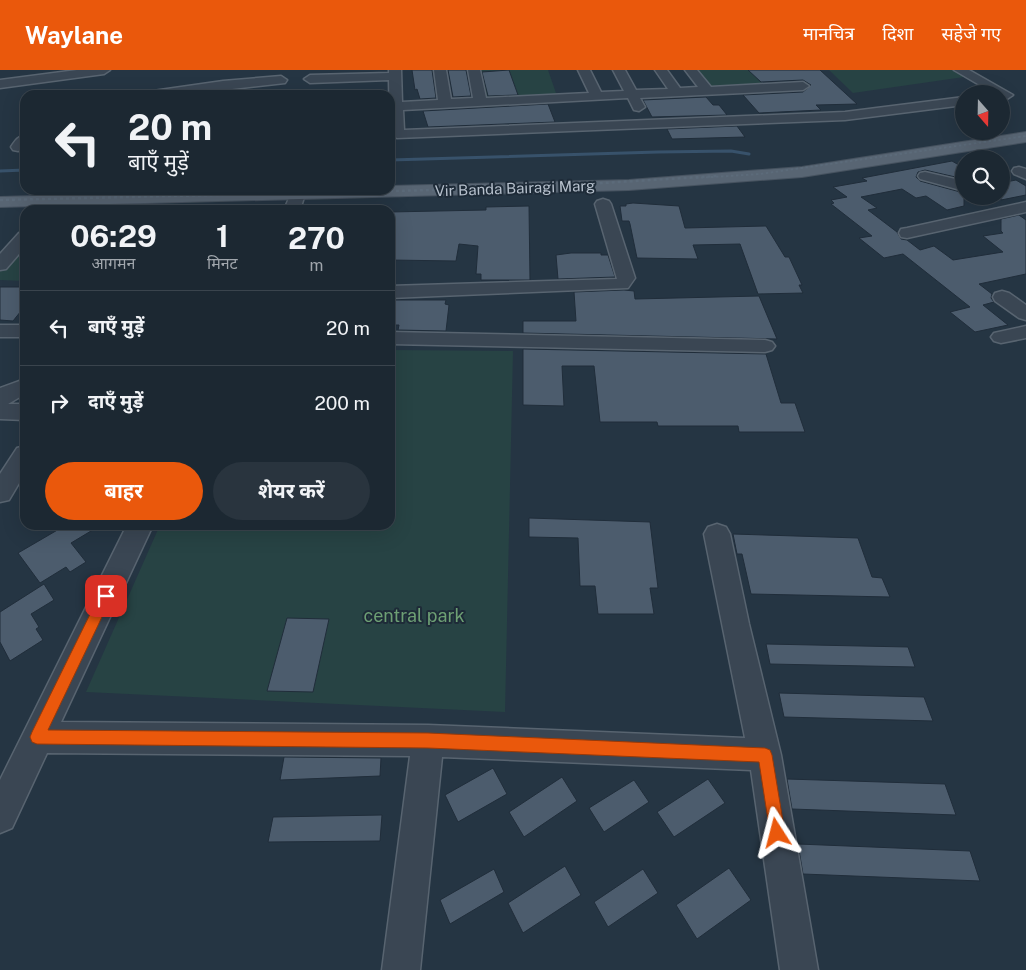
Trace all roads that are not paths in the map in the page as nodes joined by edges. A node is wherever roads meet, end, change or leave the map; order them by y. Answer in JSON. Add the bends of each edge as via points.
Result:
{"nodes":[{"id":1,"x":99,"y":70,"type":"edge"},
{"id":2,"x":225,"y":70,"type":"edge"},
{"id":3,"x":440,"y":70,"type":"edge"},
{"id":4,"x":474,"y":70,"type":"edge"},
{"id":5,"x":584,"y":70,"type":"edge"},
{"id":6,"x":619,"y":70,"type":"edge"},
{"id":7,"x":661,"y":70,"type":"edge"},
{"id":8,"x":691,"y":70,"type":"edge"},
{"id":9,"x":960,"y":70,"type":"edge"},
{"id":10,"x":395,"y":73,"type":"edge"},
{"id":11,"x":35,"y":75,"type":"edge"},
{"id":12,"x":283,"y":75,"type":"edge"},
{"id":13,"x":311,"y":75,"type":"edge"},
{"id":14,"x":794,"y":75,"type":"dead end"},
{"id":15,"x":0,"y":84,"type":"edge"},
{"id":16,"x":986,"y":85,"type":"edge"},
{"id":17,"x":68,"y":87,"type":"dead end"},
{"id":18,"x":169,"y":90,"type":"edge"},
{"id":19,"x":222,"y":90,"type":"edge"},
{"id":20,"x":279,"y":90,"type":"edge"},
{"id":21,"x":307,"y":90,"type":"edge"},
{"id":22,"x":707,"y":90,"type":"junction"},
{"id":23,"x":676,"y":91,"type":"junction"},
{"id":24,"x":1020,"y":92,"type":"dead end"},
{"id":25,"x":632,"y":94,"type":"junction"},
{"id":26,"x":1010,"y":94,"type":"edge"},
{"id":27,"x":596,"y":95,"type":"junction"},
{"id":28,"x":480,"y":101,"type":"junction"},
{"id":29,"x":955,"y":102,"type":"edge"},
{"id":30,"x":445,"y":103,"type":"junction"},
{"id":31,"x":822,"y":105,"type":"dead end"},
{"id":32,"x":395,"y":106,"type":"junction"},
{"id":33,"x":645,"y":108,"type":"junction"},
{"id":34,"x":621,"y":109,"type":"dead end"},
{"id":35,"x":835,"y":116,"type":"junction"},
{"id":36,"x":1026,"y":124,"type":"edge"},
{"id":37,"x":648,"y":125,"type":"junction"},
{"id":38,"x":1010,"y":126,"type":"edge"},
{"id":39,"x":955,"y":134,"type":"edge"},
{"id":40,"x":1026,"y":137,"type":"edge"},
{"id":41,"x":925,"y":176,"type":"dead end"},
{"id":42,"x":395,"y":179,"type":"edge"},
{"id":43,"x":955,"y":184,"type":"edge"},
{"id":44,"x":20,"y":188,"type":"edge"},
{"id":45,"x":0,"y":189,"type":"edge"},
{"id":46,"x":395,"y":191,"type":"edge"},
{"id":47,"x":260,"y":195,"type":"edge"},
{"id":48,"x":0,"y":202,"type":"edge"},
{"id":49,"x":1010,"y":203,"type":"edge"},
{"id":50,"x":603,"y":204,"type":"dead end"},
{"id":51,"x":1024,"y":210,"type":"edge"},
{"id":52,"x":907,"y":233,"type":"dead end"},
{"id":53,"x":20,"y":241,"type":"edge"},
{"id":54,"x":0,"y":244,"type":"edge"},
{"id":55,"x":20,"y":244,"type":"edge"},
{"id":56,"x":0,"y":264,"type":"edge"},
{"id":57,"x":395,"y":292,"type":"edge"},
{"id":58,"x":1002,"y":296,"type":"dead end"},
{"id":59,"x":1026,"y":314,"type":"edge"},
{"id":60,"x":0,"y":331,"type":"edge"},
{"id":61,"x":20,"y":331,"type":"edge"},
{"id":62,"x":1026,"y":332,"type":"edge"},
{"id":63,"x":395,"y":338,"type":"edge"},
{"id":64,"x":1001,"y":338,"type":"dead end"},
{"id":65,"x":765,"y":346,"type":"dead end"},
{"id":66,"x":20,"y":388,"type":"edge"},
{"id":67,"x":0,"y":399,"type":"edge"},
{"id":68,"x":0,"y":411,"type":"edge"},
{"id":69,"x":20,"y":412,"type":"edge"},
{"id":70,"x":20,"y":462,"type":"edge"},
{"id":71,"x":0,"y":493,"type":"edge"},
{"id":72,"x":138,"y":530,"type":"edge"},
{"id":73,"x":717,"y":534,"type":"dead end"},
{"id":74,"x":37,"y":737,"type":"junction"},
{"id":75,"x":428,"y":740,"type":"junction"},
{"id":76,"x":765,"y":755,"type":"junction"},
{"id":77,"x":0,"y":816,"type":"edge"},
{"id":78,"x":401,"y":970,"type":"edge"},
{"id":79,"x":799,"y":970,"type":"edge"}],
"edges":[{"from":1,"to":11,"type":"street"},
{"from":2,"to":19,"type":"street"},
{"from":3,"to":30,"type":"street"},
{"from":4,"to":28,"type":"street"},
{"from":5,"to":27,"type":"street"},
{"from":6,"to":25,"type":"street"},
{"from":7,"to":23,"type":"street"},
{"from":8,"to":22,"type":"street"},
{"from":9,"to":16,"type":"street"},
{"from":10,"to":13,"type":"street","via":[[357,82]]},
{"from":10,"to":32,"type":"street"},
{"from":11,"to":15,"type":"street"},
{"from":11,"to":17,"type":"street"},
{"from":12,"to":19,"type":"street"},
{"from":12,"to":20,"type":"street"},
{"from":13,"to":21,"type":"street"},
{"from":14,"to":22,"type":"street","via":[[806,89]]},
{"from":18,"to":19,"type":"street","via":[[188,84]]},
{"from":22,"to":23,"type":"street"},
{"from":23,"to":25,"type":"street"},
{"from":24,"to":26,"type":"street"},
{"from":25,"to":27,"type":"street"},
{"from":25,"to":33,"type":"street"},
{"from":27,"to":28,"type":"street"},
{"from":28,"to":30,"type":"street"},
{"from":29,"to":35,"type":"street"},
{"from":30,"to":32,"type":"street"},
{"from":31,"to":35,"type":"street"},
{"from":32,"to":37,"type":"street","via":[[401,119],[397,134]]},
{"from":33,"to":34,"type":"street"},
{"from":33,"to":37,"type":"street"},
{"from":35,"to":37,"type":"street"},
{"from":36,"to":38,"type":"main road"},
{"from":39,"to":42,"type":"main road","name":"Vir Banda Bairagi Marg","via":[[728,166]]},
{"from":40,"to":46,"type":"main road","name":"Vir Banda Bairagi Marg","via":[[802,172],[738,178],[629,185]]},
{"from":41,"to":43,"type":"street"},
{"from":44,"to":45,"type":"main road"},
{"from":47,"to":48,"type":"main road","name":"Vir Banda Bairagi Marg"},
{"from":49,"to":51,"type":"street"},
{"from":50,"to":57,"type":"street","via":[[626,278],[622,284]]},
{"from":51,"to":52,"type":"street"},
{"from":53,"to":54,"type":"street"},
{"from":55,"to":56,"type":"street"},
{"from":58,"to":59,"type":"street"},
{"from":60,"to":61,"type":"street"},
{"from":62,"to":64,"type":"street"},
{"from":63,"to":65,"type":"street"},
{"from":66,"to":67,"type":"street"},
{"from":68,"to":69,"type":"street"},
{"from":70,"to":71,"type":"street"},
{"from":72,"to":74,"type":"street"},
{"from":73,"to":76,"type":"street"},
{"from":74,"to":75,"type":"street"},
{"from":74,"to":77,"type":"street"},
{"from":75,"to":76,"type":"street"},
{"from":75,"to":78,"type":"street"},
{"from":76,"to":79,"type":"street"}]}
